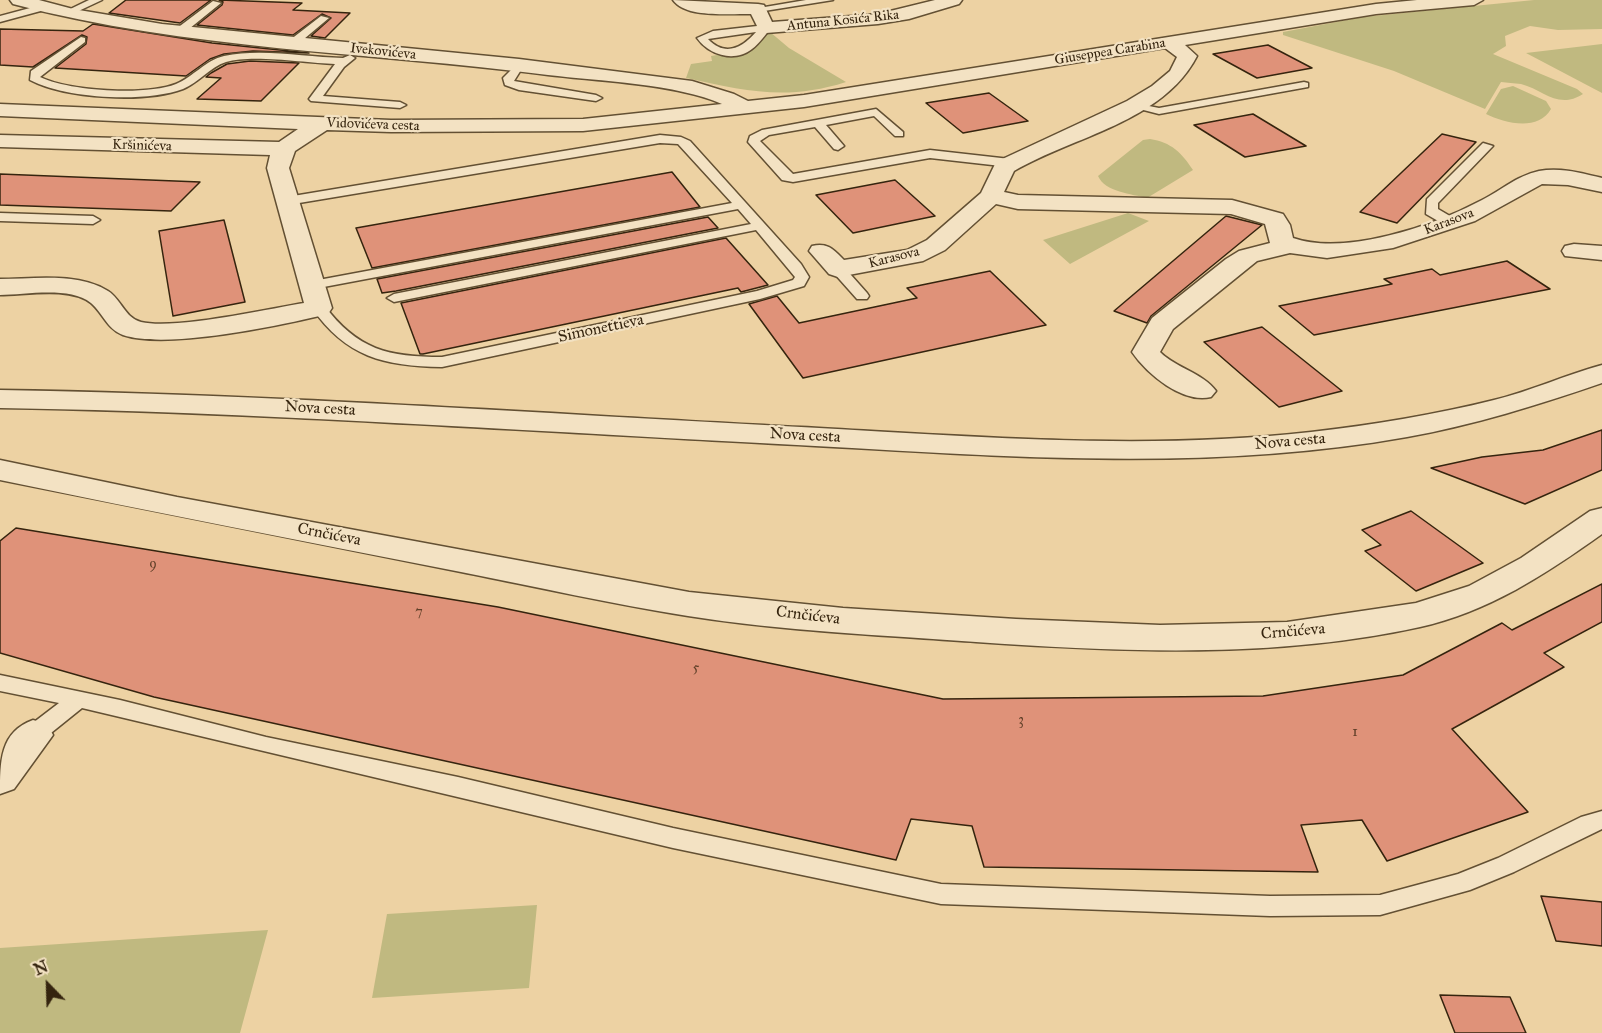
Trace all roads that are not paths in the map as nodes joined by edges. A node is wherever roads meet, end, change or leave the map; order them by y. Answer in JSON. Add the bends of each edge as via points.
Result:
{"nodes":[{"id":1,"x":19,"y":0,"type":"edge"},
{"id":2,"x":97,"y":0,"type":"edge"},
{"id":3,"x":682,"y":0,"type":"edge"},
{"id":4,"x":828,"y":0,"type":"edge"},
{"id":5,"x":953,"y":0,"type":"edge"},
{"id":6,"x":1474,"y":0,"type":"edge"},
{"id":7,"x":216,"y":3,"type":"dead end"},
{"id":8,"x":45,"y":8,"type":"junction"},
{"id":9,"x":758,"y":9,"type":"junction"},
{"id":10,"x":67,"y":13,"type":"junction"},
{"id":11,"x":324,"y":18,"type":"dead end"},
{"id":12,"x":0,"y":19,"type":"edge"},
{"id":13,"x":766,"y":28,"type":"junction"},
{"id":14,"x":180,"y":31,"type":"junction"},
{"id":15,"x":81,"y":40,"type":"dead end"},
{"id":16,"x":294,"y":42,"type":"junction"},
{"id":17,"x":1170,"y":43,"type":"junction"},
{"id":18,"x":361,"y":49,"type":"junction"},
{"id":19,"x":345,"y":62,"type":"junction"},
{"id":20,"x":519,"y":65,"type":"junction"},
{"id":21,"x":1304,"y":85,"type":"dead end"},
{"id":22,"x":596,"y":98,"type":"dead end"},
{"id":23,"x":400,"y":105,"type":"dead end"},
{"id":24,"x":1134,"y":106,"type":"junction"},
{"id":25,"x":746,"y":108,"type":"junction"},
{"id":26,"x":0,"y":110,"type":"edge"},
{"id":27,"x":817,"y":122,"type":"junction"},
{"id":28,"x":322,"y":124,"type":"junction"},
{"id":29,"x":899,"y":134,"type":"dead end"},
{"id":30,"x":0,"y":141,"type":"edge"},
{"id":31,"x":838,"y":146,"type":"dead end"},
{"id":32,"x":1487,"y":146,"type":"dead end"},
{"id":33,"x":283,"y":149,"type":"junction"},
{"id":34,"x":1010,"y":163,"type":"junction"},
{"id":35,"x":1602,"y":185,"type":"edge"},
{"id":36,"x":991,"y":196,"type":"junction"},
{"id":37,"x":287,"y":201,"type":"junction"},
{"id":38,"x":741,"y":205,"type":"junction"},
{"id":39,"x":0,"y":217,"type":"edge"},
{"id":40,"x":93,"y":220,"type":"dead end"},
{"id":41,"x":1450,"y":222,"type":"junction"},
{"id":42,"x":759,"y":226,"type":"junction"},
{"id":43,"x":1289,"y":246,"type":"junction"},
{"id":44,"x":821,"y":251,"type":"dead end"},
{"id":45,"x":1574,"y":251,"type":"dead end"},
{"id":46,"x":1602,"y":254,"type":"edge"},
{"id":47,"x":838,"y":269,"type":"junction"},
{"id":48,"x":0,"y":287,"type":"edge"},
{"id":49,"x":862,"y":296,"type":"dead end"},
{"id":50,"x":316,"y":297,"type":"junction"},
{"id":51,"x":394,"y":297,"type":"dead end"},
{"id":52,"x":1602,"y":374,"type":"edge"},
{"id":53,"x":1201,"y":390,"type":"dead end"},
{"id":54,"x":0,"y":399,"type":"edge"},
{"id":55,"x":0,"y":470,"type":"edge"},
{"id":56,"x":1602,"y":518,"type":"edge"},
{"id":57,"x":0,"y":683,"type":"edge"},
{"id":58,"x":78,"y":700,"type":"junction"},
{"id":59,"x":33,"y":735,"type":"joint"},
{"id":60,"x":0,"y":778,"type":"edge"},
{"id":61,"x":1602,"y":820,"type":"edge"}],
"edges":[{"from":1,"to":8,"type":"street","name":"Ivekovićeva"},
{"from":2,"to":10,"type":"lane"},
{"from":3,"to":9,"type":"street","via":[[696,6]]},
{"from":4,"to":9,"type":"lane"},
{"from":5,"to":13,"type":"street","name":"Antuna Kosića Rika","via":[[878,19]]},
{"from":6,"to":17,"type":"street","name":"Giuseppea Carabina","via":[[1297,14]]},
{"from":7,"to":14,"type":"lane"},
{"from":8,"to":10,"type":"street","name":"Ivekovićeva"},
{"from":8,"to":12,"type":"lane"},
{"from":9,"to":13,"type":"street","name":"Antuna Kosića Rika"},
{"from":10,"to":14,"type":"street","name":"Ivekovićeva"},
{"from":11,"to":16,"type":"lane"},
{"from":13,"to":13,"type":"lane","name":"Antuna Kosića Rika","via":[[713,34],[702,38],[719,52],[738,51],[750,46]]},
{"from":14,"to":16,"type":"street","name":"Ivekovićeva"},
{"from":15,"to":19,"type":"lane","via":[[35,73],[34,78],[63,87],[154,94],[178,87],[222,59]]},
{"from":16,"to":18,"type":"street","name":"Ivekovićeva"},
{"from":17,"to":24,"type":"street","via":[[1186,53],[1183,67]]},
{"from":17,"to":25,"type":"street","name":"Giuseppea Carabina"},
{"from":18,"to":19,"type":"lane"},
{"from":18,"to":20,"type":"street","name":"Ivekovićeva"},
{"from":19,"to":23,"type":"lane","via":[[315,99]]},
{"from":20,"to":22,"type":"lane","via":[[508,78],[509,83]]},
{"from":20,"to":25,"type":"street","name":"Ivekovićeva","via":[[692,87]]},
{"from":21,"to":24,"type":"lane","via":[[1159,111]]},
{"from":24,"to":34,"type":"street"},
{"from":25,"to":28,"type":"street","name":"Vidovićeva cesta","via":[[583,125],[454,128]]},
{"from":26,"to":28,"type":"street","name":"Vidovićeva cesta"},
{"from":27,"to":29,"type":"lane","via":[[876,112]]},
{"from":27,"to":31,"type":"lane"},
{"from":27,"to":34,"type":"lane","via":[[766,132],[754,138],[754,142],[786,177],[794,178],[930,154]]},
{"from":28,"to":33,"type":"street"},
{"from":30,"to":33,"type":"street","name":"Kršinićeva"},
{"from":32,"to":41,"type":"lane","via":[[1432,202],[1431,211]]},
{"from":33,"to":37,"type":"street","name":"Simonettieva","via":[[278,168]]},
{"from":34,"to":36,"type":"street","name":"Karasova","via":[[1004,167]]},
{"from":35,"to":41,"type":"street","name":"Karasova","via":[[1550,177],[1533,179],[1488,207]]},
{"from":36,"to":43,"type":"street","via":[[1018,202],[1232,207],[1275,219],[1281,242]]},
{"from":36,"to":47,"type":"street","name":"Karasova","via":[[936,245],[914,256]]},
{"from":37,"to":38,"type":"lane","name":"Simonettieva","via":[[666,140],[686,144]]},
{"from":37,"to":50,"type":"street","name":"Simonettieva"},
{"from":38,"to":42,"type":"lane","name":"Simonettieva"},
{"from":38,"to":50,"type":"lane"},
{"from":39,"to":40,"type":"lane"},
{"from":41,"to":43,"type":"street","name":"Karasova","via":[[1379,245],[1319,250]]},
{"from":42,"to":50,"type":"lane","name":"Simonettieva","via":[[796,267],[802,277],[799,283],[760,295],[442,362],[413,363],[358,348],[331,327]]},
{"from":42,"to":51,"type":"lane"},
{"from":43,"to":53,"type":"street","name":"Karasova","via":[[1248,256],[1162,324],[1146,352],[1173,375]]},
{"from":44,"to":47,"type":"street"},
{"from":45,"to":46,"type":"street"},
{"from":47,"to":49,"type":"lane"},
{"from":48,"to":50,"type":"street","via":[[73,289],[98,295],[118,322],[134,330],[219,324]]},
{"from":52,"to":54,"type":"street","name":"Nova cesta","via":[[1479,413],[1383,432],[1269,445],[1073,450],[229,404]]},
{"from":55,"to":56,"type":"street","name":"Crnčićeva","via":[[689,604],[843,620],[1160,638],[1287,635],[1420,615],[1481,594],[1533,566]]},
{"from":57,"to":58,"type":"lane"},
{"from":58,"to":59,"type":"lane"},
{"from":58,"to":61,"type":"lane","via":[[673,838],[941,894],[1270,906],[1380,904],[1461,883]]},
{"from":59,"to":60,"type":"street"}]}
